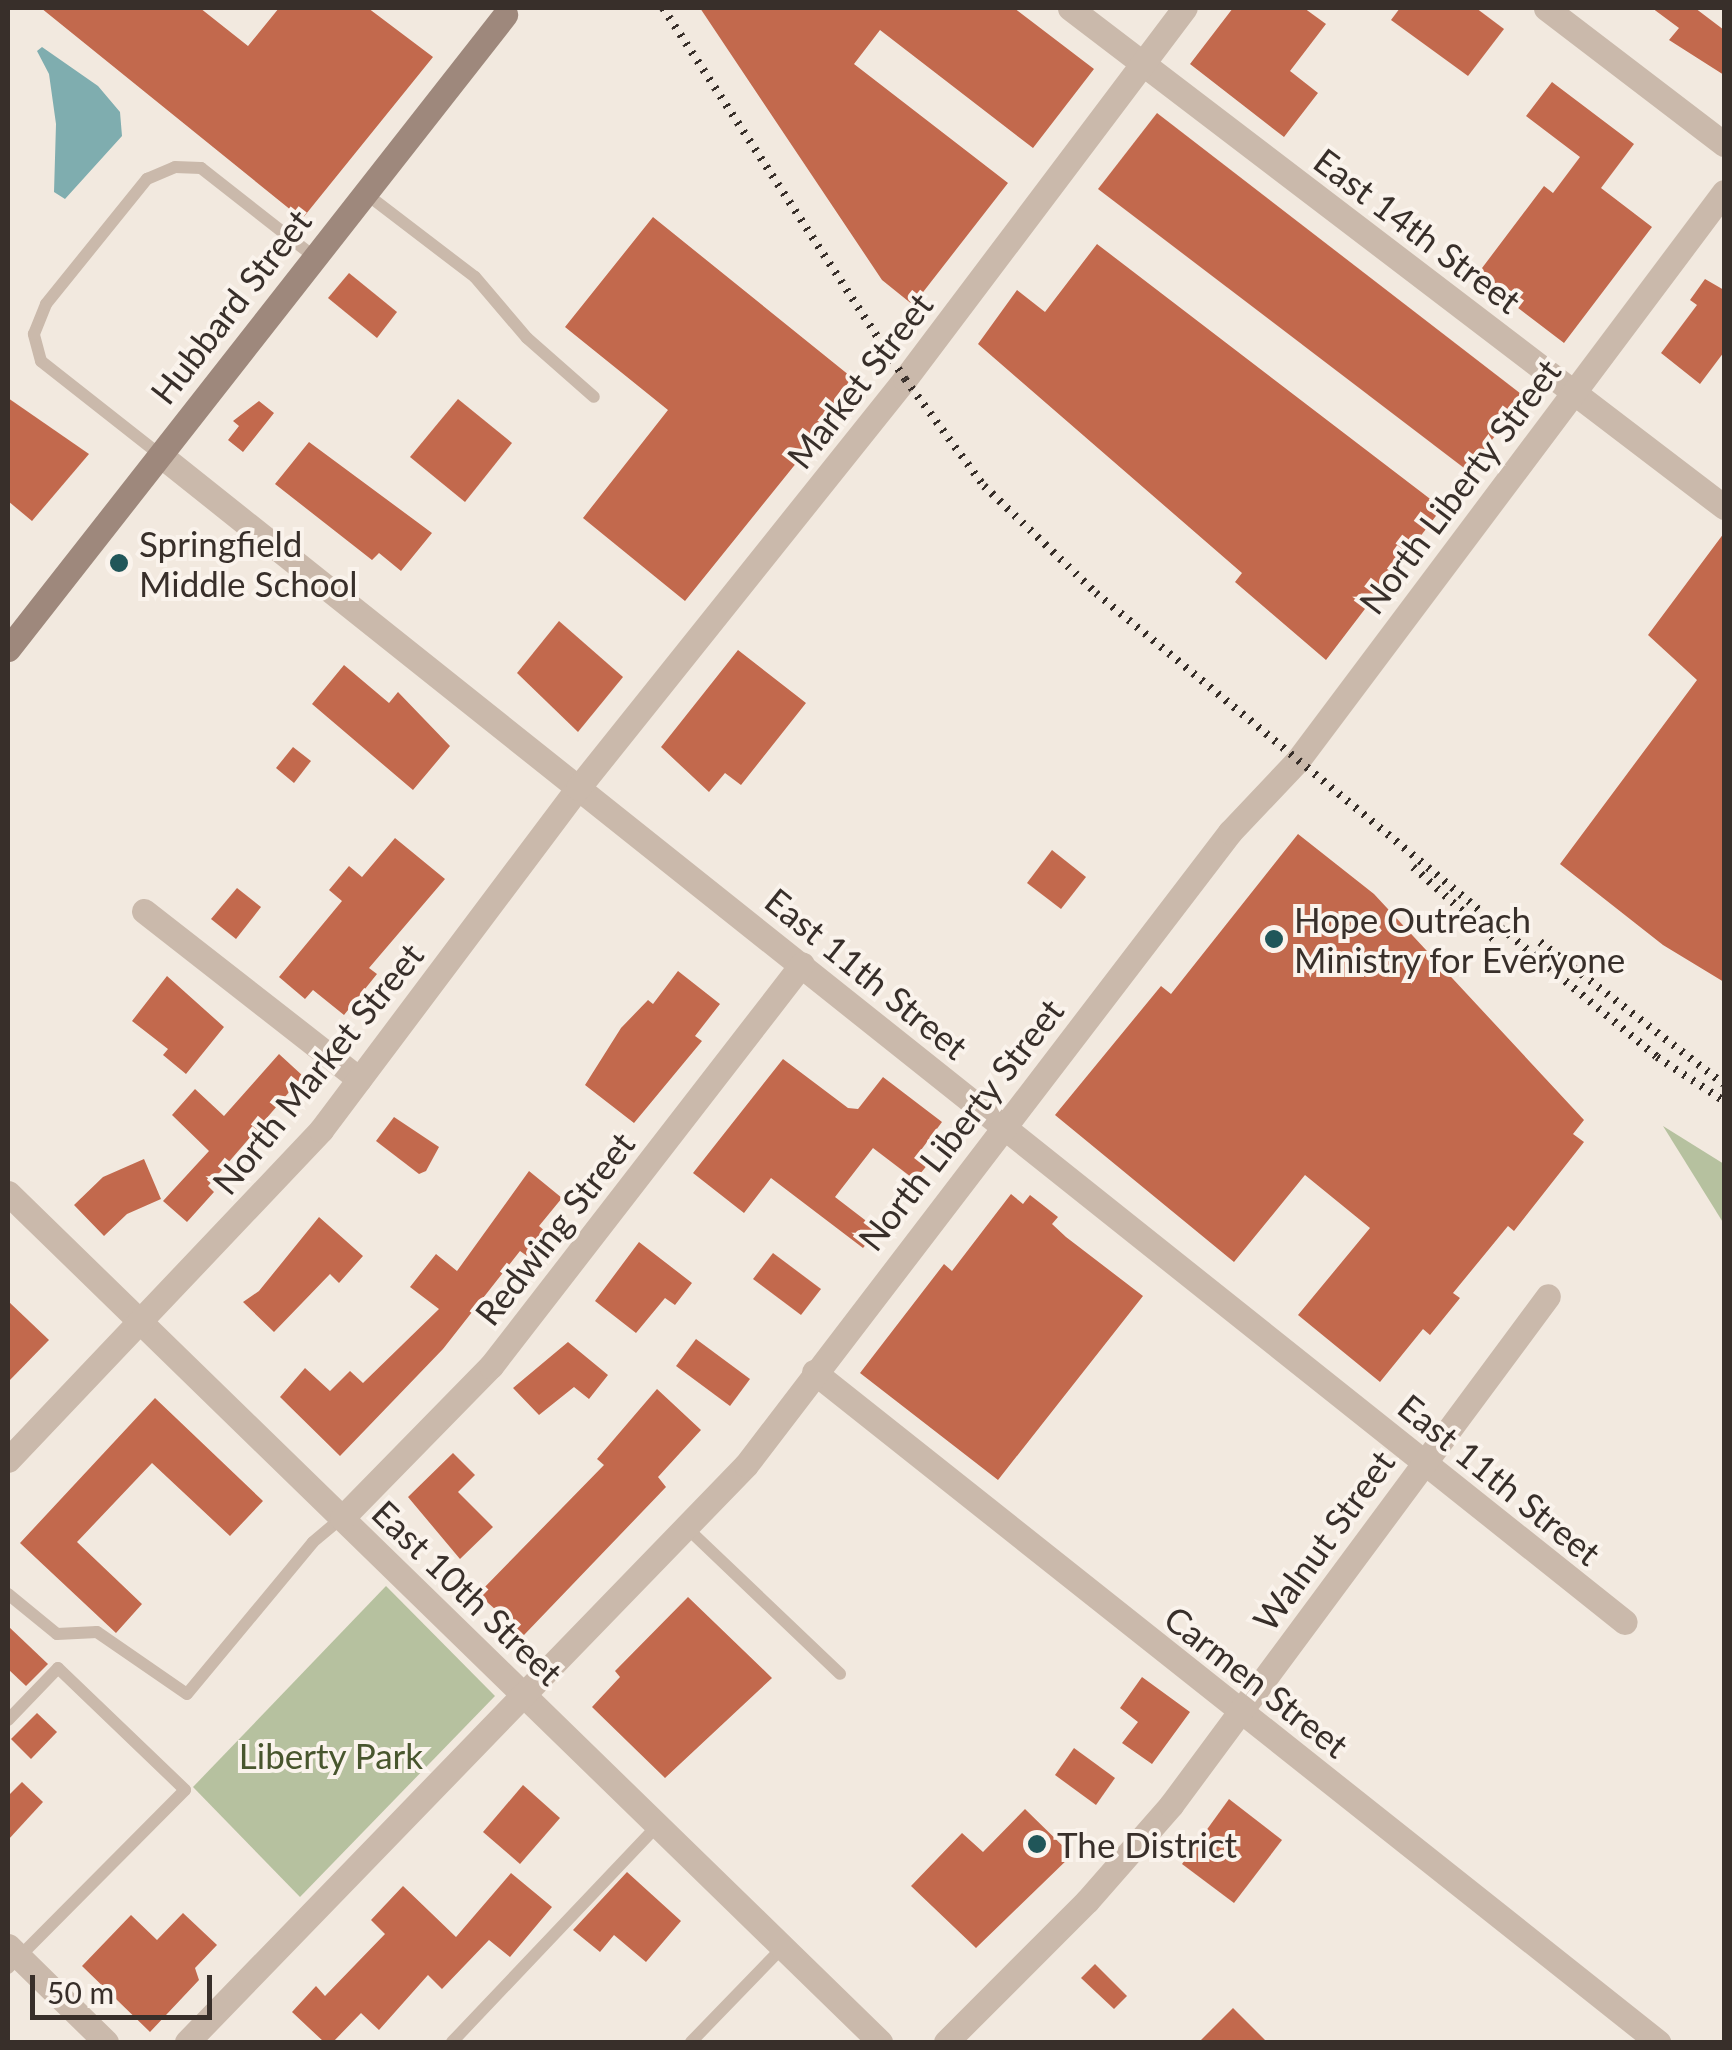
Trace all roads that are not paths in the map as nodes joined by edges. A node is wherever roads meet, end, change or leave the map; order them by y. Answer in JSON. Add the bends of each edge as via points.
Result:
{"nodes":[{"id":1,"x":1070,"y":8,"type":"edge"},
{"id":2,"x":1185,"y":8,"type":"edge"},
{"id":3,"x":1546,"y":8,"type":"edge"},
{"id":4,"x":508,"y":11,"type":"edge"},
{"id":5,"x":1142,"y":63,"type":"junction"},
{"id":6,"x":1724,"y":144,"type":"edge"},
{"id":7,"x":363,"y":192,"type":"junction"},
{"id":8,"x":1724,"y":192,"type":"edge"},
{"id":9,"x":312,"y":255,"type":"junction"},
{"id":10,"x":1573,"y":392,"type":"junction"},
{"id":11,"x":594,"y":398,"type":"dead end"},
{"id":12,"x":159,"y":454,"type":"junction"},
{"id":13,"x":1724,"y":507,"type":"edge"},
{"id":14,"x":8,"y":649,"type":"edge"},
{"id":15,"x":578,"y":788,"type":"junction"},
{"id":16,"x":144,"y":912,"type":"dead end"},
{"id":17,"x":802,"y":964,"type":"junction"},
{"id":18,"x":360,"y":1079,"type":"junction"},
{"id":19,"x":1001,"y":1126,"type":"junction"},
{"id":20,"x":8,"y":1195,"type":"edge"},
{"id":21,"x":1548,"y":1296,"type":"dead end"},
{"id":22,"x":141,"y":1322,"type":"junction"},
{"id":23,"x":814,"y":1372,"type":"junction"},
{"id":24,"x":8,"y":1460,"type":"edge"},
{"id":25,"x":1421,"y":1466,"type":"junction"},
{"id":26,"x":342,"y":1518,"type":"junction"},
{"id":27,"x":688,"y":1529,"type":"junction"},
{"id":28,"x":8,"y":1594,"type":"edge"},
{"id":29,"x":1625,"y":1622,"type":"dead end"},
{"id":30,"x":840,"y":1674,"type":"dead end"},
{"id":31,"x":526,"y":1698,"type":"junction"},
{"id":32,"x":1239,"y":1712,"type":"junction"},
{"id":33,"x":8,"y":1720,"type":"edge"},
{"id":34,"x":657,"y":1826,"type":"junction"},
{"id":35,"x":782,"y":1948,"type":"junction"},
{"id":36,"x":11,"y":1957,"type":"edge"},
{"id":37,"x":462,"y":2039,"type":"edge"},
{"id":38,"x":106,"y":2042,"type":"edge"},
{"id":39,"x":187,"y":2042,"type":"edge"},
{"id":40,"x":691,"y":2042,"type":"edge"},
{"id":41,"x":880,"y":2042,"type":"edge"},
{"id":42,"x":946,"y":2042,"type":"edge"},
{"id":43,"x":1658,"y":2042,"type":"edge"}],
"edges":[{"from":1,"to":5,"type":"street","name":"East 14th Street"},
{"from":2,"to":5,"type":"street","name":"Market Street"},
{"from":3,"to":6,"type":"street"},
{"from":4,"to":7,"type":"main road","name":"Hubbard Street"},
{"from":5,"to":10,"type":"street","name":"East 14th Street"},
{"from":5,"to":15,"type":"street","name":"Market Street","via":[[906,379]]},
{"from":7,"to":9,"type":"main road","name":"Hubbard Street"},
{"from":7,"to":11,"type":"lane","via":[[475,277],[527,338]]},
{"from":8,"to":10,"type":"street","name":"North Liberty Street"},
{"from":9,"to":12,"type":"main road","name":"Hubbard Street"},
{"from":9,"to":12,"type":"lane","via":[[201,168],[176,167],[147,180],[46,304],[34,334],[41,361]]},
{"from":10,"to":13,"type":"street","name":"East 14th Street"},
{"from":10,"to":19,"type":"street","name":"North Liberty Street","via":[[1298,760],[1230,832]]},
{"from":12,"to":14,"type":"main road","name":"Hubbard Street"},
{"from":12,"to":15,"type":"street","name":"East 11th Street"},
{"from":15,"to":17,"type":"street","name":"East 11th Street"},
{"from":15,"to":18,"type":"street","name":"North Market Street"},
{"from":16,"to":18,"type":"street"},
{"from":17,"to":19,"type":"street","name":"East 11th Street"},
{"from":17,"to":26,"type":"street","name":"Redwing Street","via":[[491,1366]]},
{"from":18,"to":22,"type":"street","name":"North Market Street","via":[[260,1201]]},
{"from":19,"to":23,"type":"street","name":"North Liberty Street"},
{"from":19,"to":25,"type":"street","name":"East 11th Street"},
{"from":20,"to":22,"type":"street","name":"East 10th Street"},
{"from":21,"to":25,"type":"street","name":"Walnut Street"},
{"from":22,"to":24,"type":"street","name":"North Market Street"},
{"from":22,"to":26,"type":"street","name":"East 10th Street"},
{"from":23,"to":27,"type":"street","name":"North Liberty Street","via":[[746,1465]]},
{"from":23,"to":32,"type":"street","name":"Carmen Street"},
{"from":25,"to":29,"type":"street","name":"East 11th Street"},
{"from":25,"to":32,"type":"street","name":"Walnut Street"},
{"from":26,"to":28,"type":"lane","via":[[313,1542],[187,1694],[97,1632],[56,1634]]},
{"from":26,"to":31,"type":"street","name":"East 10th Street"},
{"from":27,"to":30,"type":"lane"},
{"from":27,"to":31,"type":"street","name":"North Liberty Street"},
{"from":31,"to":34,"type":"street","name":"East 10th Street"},
{"from":31,"to":39,"type":"street","name":"North Liberty Street"},
{"from":32,"to":42,"type":"street","name":"Walnut Street","via":[[1130,1853]]},
{"from":32,"to":43,"type":"street","name":"Carmen Street"},
{"from":33,"to":36,"type":"lane","via":[[58,1668],[185,1790]]},
{"from":34,"to":35,"type":"street","name":"East 10th Street"},
{"from":34,"to":37,"type":"lane"},
{"from":35,"to":40,"type":"lane"},
{"from":35,"to":41,"type":"street","name":"East 10th Street"},
{"from":36,"to":38,"type":"street"}]}
